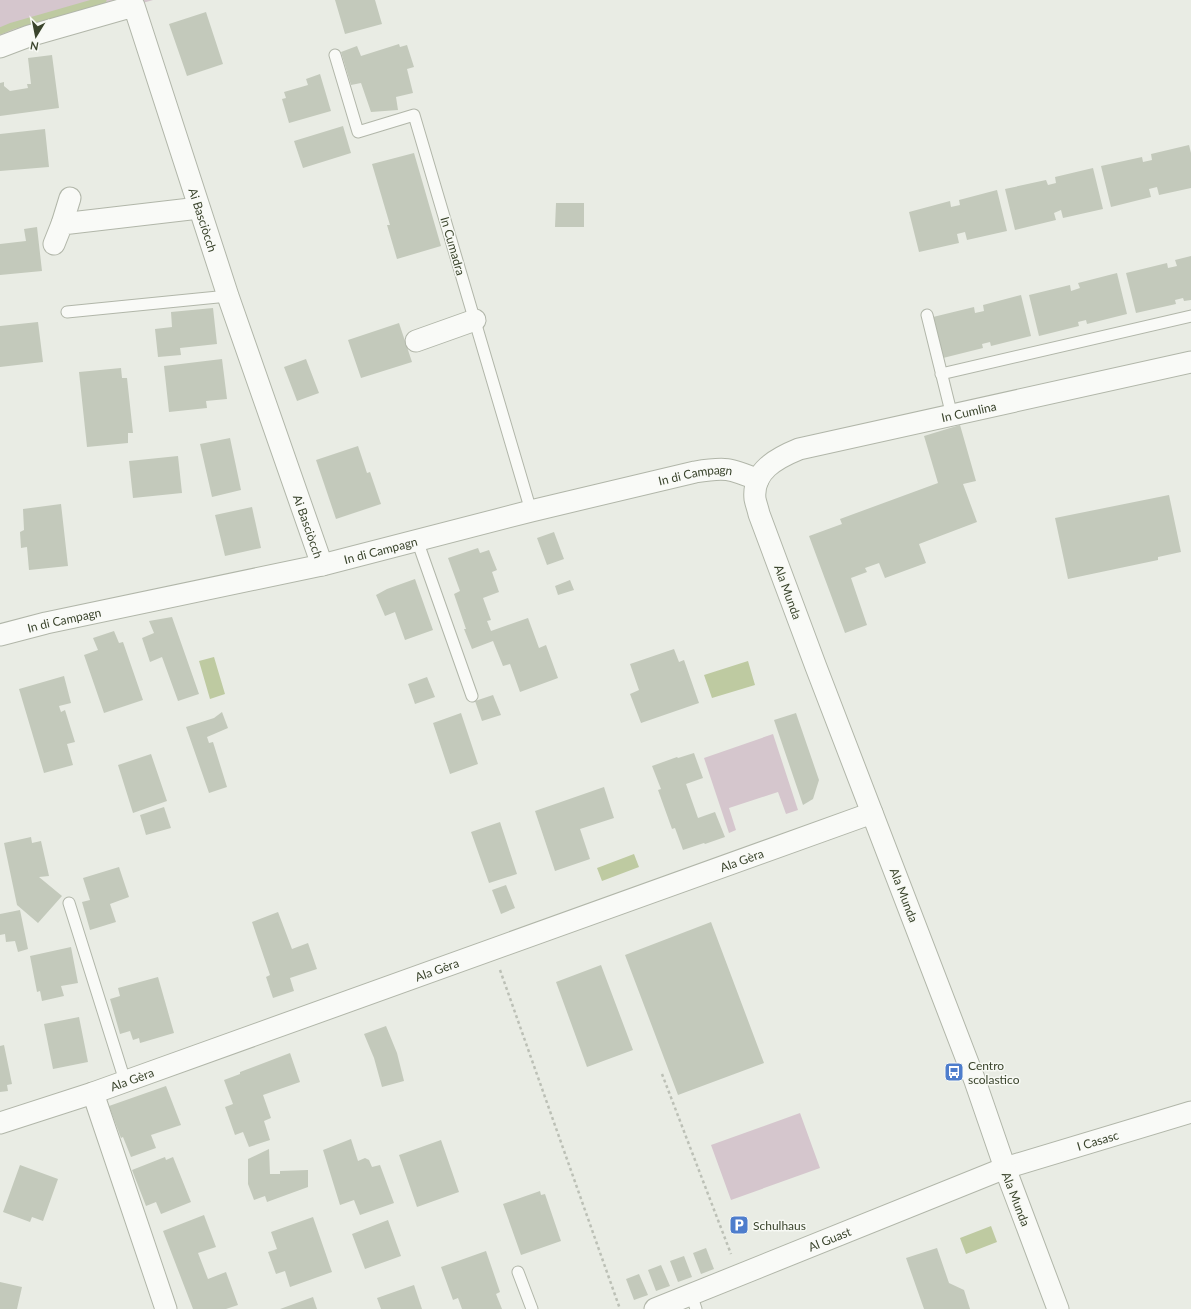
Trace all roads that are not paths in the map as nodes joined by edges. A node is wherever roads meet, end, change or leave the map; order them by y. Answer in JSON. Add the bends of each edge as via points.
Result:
{"nodes":[{"id":1,"x":0,"y":47,"type":"edge"},
{"id":2,"x":335,"y":55,"type":"dead end"},
{"id":3,"x":70,"y":198,"type":"dead end"},
{"id":4,"x":199,"y":208,"type":"junction"},
{"id":5,"x":62,"y":224,"type":"junction"},
{"id":6,"x":54,"y":244,"type":"dead end"},
{"id":7,"x":228,"y":296,"type":"junction"},
{"id":8,"x":67,"y":312,"type":"dead end"},
{"id":9,"x":927,"y":315,"type":"dead end"},
{"id":10,"x":1191,"y":316,"type":"edge"},
{"id":11,"x":475,"y":320,"type":"junction"},
{"id":12,"x":416,"y":342,"type":"dead end"},
{"id":13,"x":1191,"y":362,"type":"edge"},
{"id":14,"x":941,"y":374,"type":"junction"},
{"id":15,"x":952,"y":416,"type":"junction"},
{"id":16,"x":758,"y":480,"type":"junction"},
{"id":17,"x":531,"y":511,"type":"junction"},
{"id":18,"x":417,"y":540,"type":"junction"},
{"id":19,"x":322,"y":565,"type":"junction"},
{"id":20,"x":0,"y":635,"type":"edge"},
{"id":21,"x":472,"y":696,"type":"dead end"},
{"id":22,"x":872,"y":813,"type":"junction"},
{"id":23,"x":69,"y":903,"type":"dead end"},
{"id":24,"x":126,"y":1081,"type":"junction"},
{"id":25,"x":93,"y":1093,"type":"junction"},
{"id":26,"x":1191,"y":1112,"type":"edge"},
{"id":27,"x":0,"y":1122,"type":"edge"},
{"id":28,"x":1005,"y":1168,"type":"junction"},
{"id":29,"x":518,"y":1272,"type":"dead end"},
{"id":30,"x":694,"y":1302,"type":"edge"},
{"id":31,"x":166,"y":1309,"type":"edge"},
{"id":32,"x":532,"y":1309,"type":"edge"},
{"id":33,"x":654,"y":1309,"type":"edge"},
{"id":34,"x":1058,"y":1309,"type":"edge"}],
"edges":[{"from":1,"to":4,"type":"street","name":"Ai Basciòcch","via":[[29,36],[134,6]]},
{"from":2,"to":11,"type":"lane","name":"In Cumadra","via":[[358,132],[414,115]]},
{"from":3,"to":5,"type":"street"},
{"from":4,"to":5,"type":"street"},
{"from":4,"to":7,"type":"street","name":"Ai Basciòcch"},
{"from":5,"to":6,"type":"street"},
{"from":7,"to":8,"type":"lane"},
{"from":7,"to":19,"type":"street","name":"Ai Basciòcch"},
{"from":9,"to":14,"type":"lane"},
{"from":10,"to":14,"type":"lane"},
{"from":11,"to":12,"type":"street"},
{"from":11,"to":17,"type":"lane","name":"In Cumadra"},
{"from":13,"to":15,"type":"street","name":"In Cumlina"},
{"from":14,"to":15,"type":"lane"},
{"from":15,"to":16,"type":"street","name":"In Cumlina","via":[[799,449],[774,461],[765,468]]},
{"from":16,"to":17,"type":"street","name":"In di Campagn","via":[[736,471],[716,468]]},
{"from":16,"to":22,"type":"street","name":"Ala Munda","via":[[755,498],[759,514]]},
{"from":17,"to":18,"type":"street","name":"In di Campagn"},
{"from":18,"to":19,"type":"street","name":"In di Campagn"},
{"from":18,"to":21,"type":"lane"},
{"from":19,"to":20,"type":"street","name":"In di Campagn","via":[[46,622]]},
{"from":22,"to":24,"type":"street","name":"Ala Gèra"},
{"from":22,"to":28,"type":"street","name":"Ala Munda","via":[[975,1081]]},
{"from":23,"to":24,"type":"lane"},
{"from":24,"to":25,"type":"street","name":"Ala Gèra"},
{"from":25,"to":27,"type":"street","name":"Ala Gèra"},
{"from":25,"to":31,"type":"street"},
{"from":26,"to":28,"type":"street","name":"I Casasc"},
{"from":28,"to":30,"type":"street","name":"Al Guast","via":[[740,1275]]},
{"from":28,"to":34,"type":"street","name":"Ala Munda"},
{"from":29,"to":32,"type":"lane"},
{"from":30,"to":33,"type":"street","name":"Al Guast"}]}
